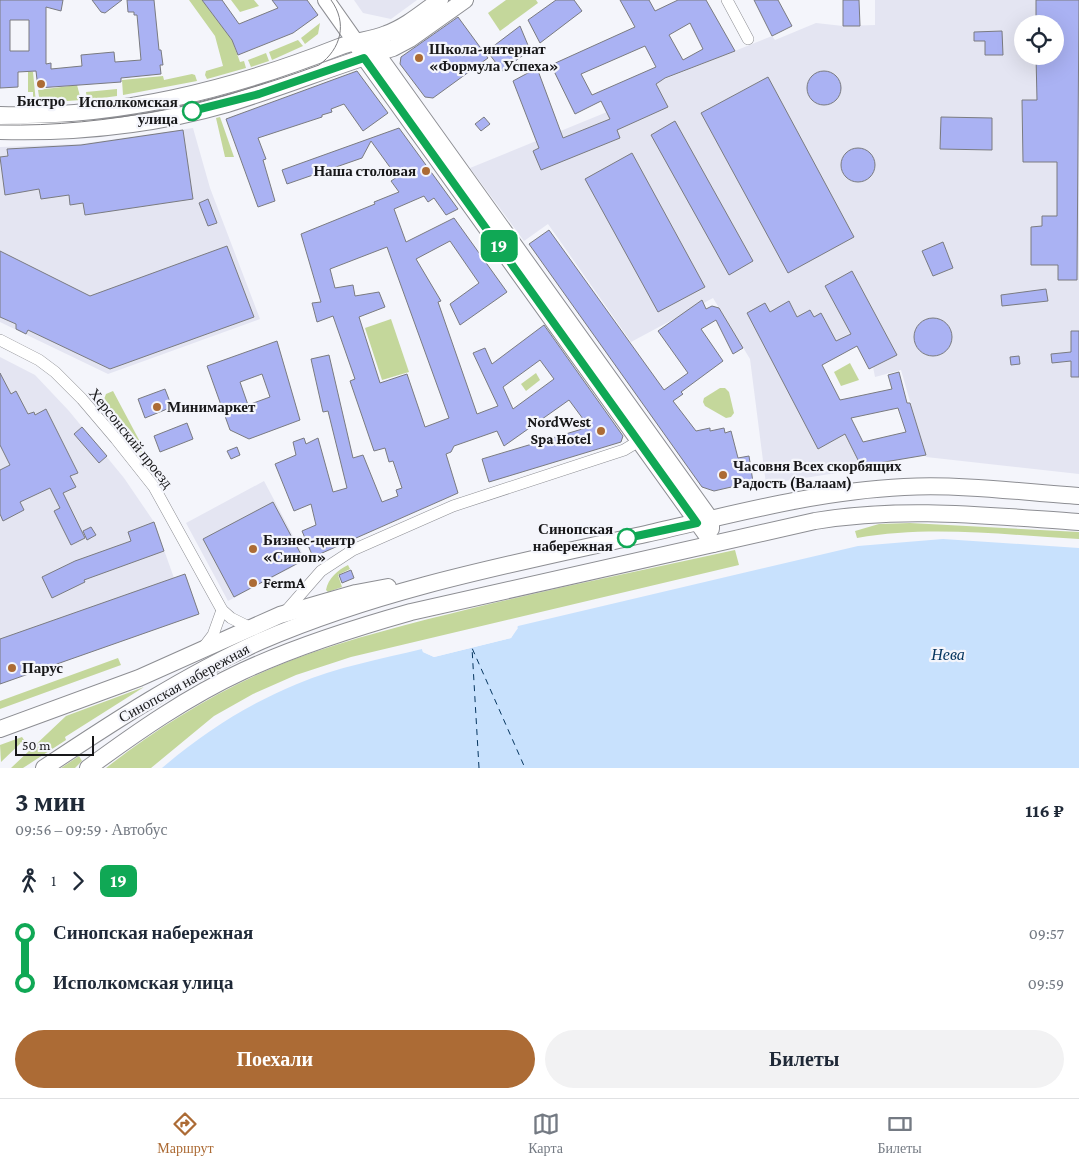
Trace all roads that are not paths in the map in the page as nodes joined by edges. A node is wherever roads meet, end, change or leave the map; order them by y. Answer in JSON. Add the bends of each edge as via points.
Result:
{"nodes":[{"id":1,"x":326,"y":0,"type":"edge"},
{"id":2,"x":440,"y":0,"type":"edge"},
{"id":3,"x":465,"y":0,"type":"edge"},
{"id":4,"x":727,"y":0,"type":"edge"},
{"id":5,"x":748,"y":39,"type":"dead end"},
{"id":6,"x":355,"y":41,"type":"junction"},
{"id":7,"x":370,"y":55,"type":"junction"},
{"id":8,"x":0,"y":115,"type":"edge"},
{"id":9,"x":0,"y":131,"type":"edge"},
{"id":10,"x":0,"y":340,"type":"edge"},
{"id":11,"x":644,"y":438,"type":"junction"},
{"id":12,"x":1079,"y":496,"type":"edge"},
{"id":13,"x":704,"y":521,"type":"junction"},
{"id":14,"x":1079,"y":522,"type":"edge"},
{"id":15,"x":712,"y":544,"type":"junction"},
{"id":16,"x":418,"y":586,"type":"junction"},
{"id":17,"x":222,"y":610,"type":"junction"},
{"id":18,"x":280,"y":615,"type":"junction"},
{"id":19,"x":251,"y":628,"type":"junction"},
{"id":20,"x":202,"y":648,"type":"junction"},
{"id":21,"x":0,"y":729,"type":"edge"},
{"id":22,"x":44,"y":768,"type":"edge"},
{"id":23,"x":88,"y":768,"type":"edge"}],
"edges":[{"from":1,"to":6,"type":"main road"},
{"from":2,"to":6,"type":"main road","via":[[394,31]]},
{"from":3,"to":7,"type":"main road","via":[[410,39]]},
{"from":4,"to":5,"type":"street"},
{"from":6,"to":7,"type":"main road"},
{"from":6,"to":8,"type":"main road","via":[[221,89],[165,101],[105,111]]},
{"from":7,"to":9,"type":"main road","via":[[225,104],[160,118],[68,130]]},
{"from":7,"to":11,"type":"main road"},
{"from":10,"to":17,"type":"street","name":"Херсонский проезд","via":[[55,372],[116,439],[154,487]]},
{"from":11,"to":13,"type":"main road"},
{"from":11,"to":18,"type":"street","name":"Синопская набережная","via":[[624,450],[434,514],[353,550],[321,571],[295,603]]},
{"from":12,"to":13,"type":"main road","name":"Синопская набережная","via":[[937,486],[902,487],[814,498]]},
{"from":13,"to":15,"type":"main road"},
{"from":13,"to":16,"type":"main road","name":"Синопская набережная"},
{"from":14,"to":15,"type":"main road","name":"Синопская набережная","via":[[945,512],[877,513],[815,521]]},
{"from":15,"to":23,"type":"main road","name":"Синопская набережная","via":[[411,612],[348,630],[242,672],[169,712]]},
{"from":16,"to":18,"type":"main road","name":"Синопская набережная","via":[[390,586],[356,593]]},
{"from":16,"to":22,"type":"main road","name":"Синопская набережная","via":[[288,630],[222,660],[118,720]]},
{"from":17,"to":19,"type":"street","name":"Херсонский проезд"},
{"from":17,"to":20,"type":"street","via":[[213,635]]},
{"from":18,"to":19,"type":"main road","name":"Синопская набережная"},
{"from":19,"to":20,"type":"main road","name":"Синопская набережная"},
{"from":20,"to":21,"type":"main road","name":"Синопская набережная","via":[[139,678]]}]}
